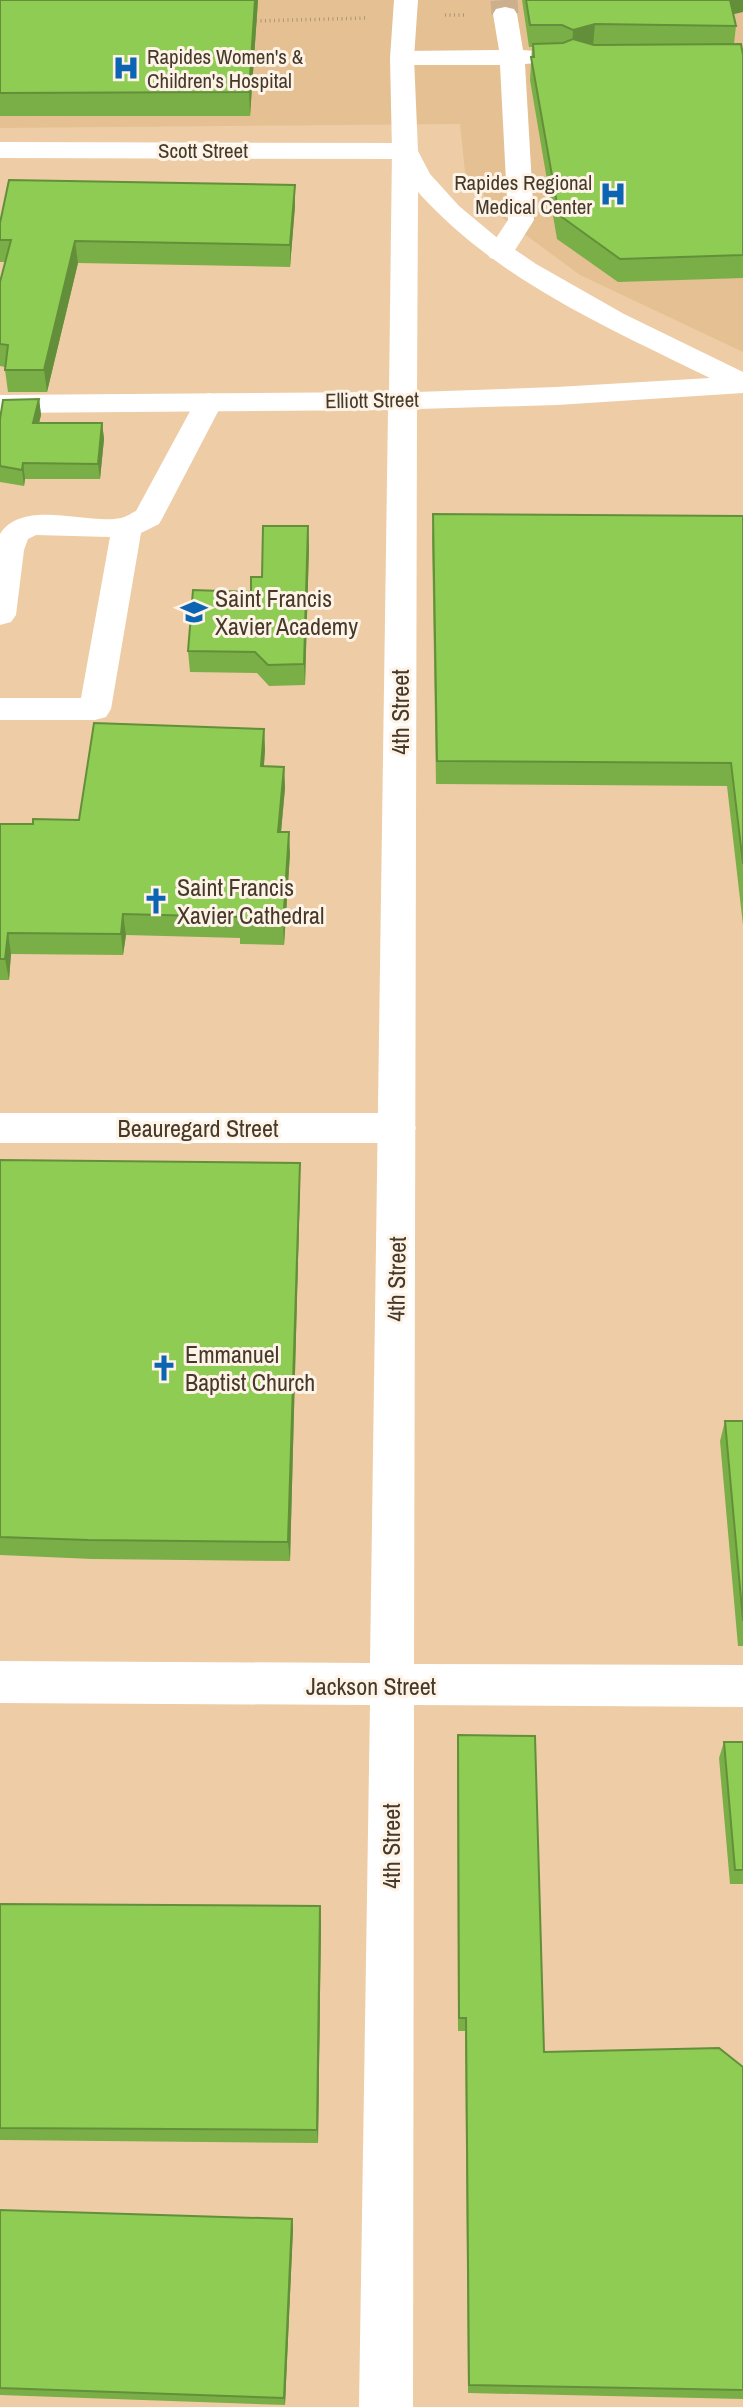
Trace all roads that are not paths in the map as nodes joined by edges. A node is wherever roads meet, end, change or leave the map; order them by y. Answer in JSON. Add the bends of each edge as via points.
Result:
{"nodes":[{"id":1,"x":406,"y":0,"type":"edge"},
{"id":2,"x":505,"y":14,"type":"tunnel mouth"},
{"id":3,"x":512,"y":57,"type":"junction"},
{"id":4,"x":561,"y":57,"type":"edge"},
{"id":5,"x":402,"y":58,"type":"junction"},
{"id":6,"x":0,"y":150,"type":"edge"},
{"id":7,"x":405,"y":151,"type":"junction"},
{"id":8,"x":520,"y":180,"type":"junction"},
{"id":9,"x":547,"y":181,"type":"edge"},
{"id":10,"x":500,"y":251,"type":"junction"},
{"id":11,"x":743,"y":384,"type":"edge"},
{"id":12,"x":403,"y":401,"type":"junction"},
{"id":13,"x":209,"y":402,"type":"junction"},
{"id":14,"x":0,"y":404,"type":"edge"},
{"id":15,"x":127,"y":527,"type":"junction"},
{"id":16,"x":0,"y":615,"type":"edge"},
{"id":17,"x":0,"y":709,"type":"edge"},
{"id":18,"x":0,"y":1128,"type":"edge"},
{"id":19,"x":397,"y":1128,"type":"junction"},
{"id":20,"x":0,"y":1682,"type":"edge"},
{"id":21,"x":392,"y":1686,"type":"junction"},
{"id":22,"x":743,"y":1686,"type":"edge"},
{"id":23,"x":386,"y":2407,"type":"edge"}],
"edges":[{"from":1,"to":5,"type":"main road","name":"4th Street"},
{"from":2,"to":3,"type":"main road"},
{"from":3,"to":4,"type":"main road"},
{"from":3,"to":5,"type":"main road"},
{"from":3,"to":8,"type":"main road"},
{"from":5,"to":7,"type":"main road","name":"4th Street"},
{"from":6,"to":7,"type":"main road","name":"Scott Street"},
{"from":7,"to":10,"type":"main road","name":"Elliott Street","via":[[418,178],[457,220]]},
{"from":7,"to":12,"type":"main road","name":"4th Street"},
{"from":8,"to":9,"type":"main road"},
{"from":8,"to":10,"type":"main road","via":[[521,220]]},
{"from":10,"to":11,"type":"main road","name":"Elliott Street","via":[[573,297]]},
{"from":11,"to":12,"type":"main road","name":"Elliott Street","via":[[649,393]]},
{"from":12,"to":13,"type":"main road","name":"Elliott Street"},
{"from":12,"to":19,"type":"main road","name":"4th Street"},
{"from":13,"to":14,"type":"main road","name":"Elliott Street"},
{"from":13,"to":15,"type":"main road","via":[[148,517]]},
{"from":15,"to":16,"type":"main road","via":[[31,525],[15,534]]},
{"from":15,"to":17,"type":"main road","via":[[95,709]]},
{"from":18,"to":19,"type":"main road","name":"Beauregard Street"},
{"from":19,"to":21,"type":"main road","name":"4th Street"},
{"from":20,"to":21,"type":"main road","name":"Jackson Street"},
{"from":21,"to":22,"type":"main road","name":"Jackson Street"},
{"from":21,"to":23,"type":"main road","name":"4th Street"}]}
